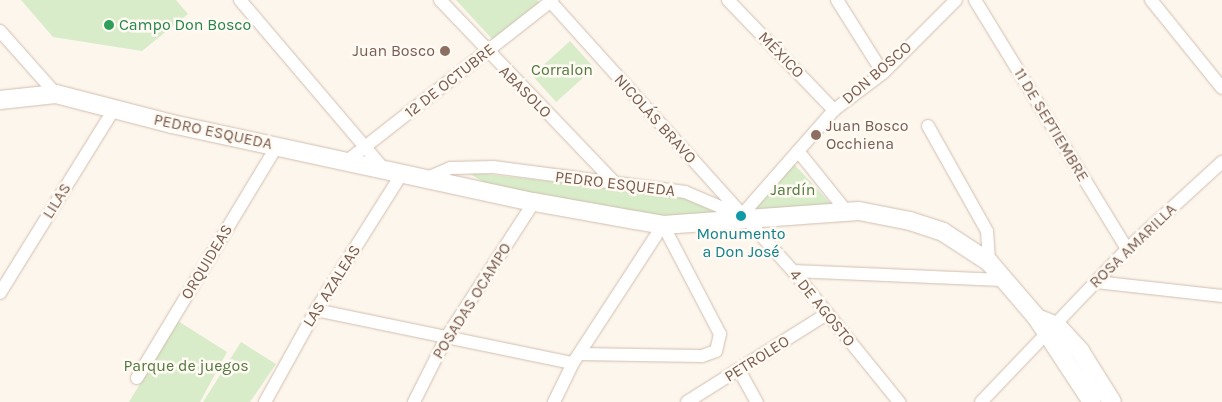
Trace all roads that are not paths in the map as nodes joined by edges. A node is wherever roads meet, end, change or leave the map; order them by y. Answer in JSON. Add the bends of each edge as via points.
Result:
{"nodes":[{"id":1,"x":240,"y":0,"type":"edge"},
{"id":2,"x":440,"y":0,"type":"edge"},
{"id":3,"x":551,"y":0,"type":"edge"},
{"id":4,"x":728,"y":0,"type":"edge"},
{"id":5,"x":837,"y":0,"type":"edge"},
{"id":6,"x":956,"y":0,"type":"edge"},
{"id":7,"x":975,"y":0,"type":"edge"},
{"id":8,"x":1150,"y":0,"type":"edge"},
{"id":9,"x":0,"y":31,"type":"edge"},
{"id":10,"x":486,"y":53,"type":"junction"},
{"id":11,"x":883,"y":73,"type":"junction"},
{"id":12,"x":1222,"y":88,"type":"edge"},
{"id":13,"x":56,"y":94,"type":"junction"},
{"id":14,"x":1,"y":102,"type":"edge"},
{"id":15,"x":114,"y":109,"type":"junction"},
{"id":16,"x":834,"y":110,"type":"junction"},
{"id":17,"x":928,"y":126,"type":"dead end"},
{"id":18,"x":277,"y":146,"type":"junction"},
{"id":19,"x":365,"y":147,"type":"junction"},
{"id":20,"x":798,"y":151,"type":"junction"},
{"id":21,"x":347,"y":161,"type":"junction"},
{"id":22,"x":1222,"y":162,"type":"edge"},
{"id":23,"x":383,"y":168,"type":"junction"},
{"id":24,"x":403,"y":172,"type":"junction"},
{"id":25,"x":427,"y":178,"type":"junction"},
{"id":26,"x":613,"y":181,"type":"junction"},
{"id":27,"x":534,"y":202,"type":"junction"},
{"id":28,"x":848,"y":212,"type":"junction"},
{"id":29,"x":741,"y":216,"type":"junction"},
{"id":30,"x":663,"y":225,"type":"junction"},
{"id":31,"x":1127,"y":249,"type":"junction"},
{"id":32,"x":989,"y":262,"type":"junction"},
{"id":33,"x":793,"y":271,"type":"junction"},
{"id":34,"x":1002,"y":280,"type":"junction"},
{"id":35,"x":1096,"y":282,"type":"junction"},
{"id":36,"x":0,"y":294,"type":"edge"},
{"id":37,"x":1222,"y":296,"type":"edge"},
{"id":38,"x":316,"y":310,"type":"junction"},
{"id":39,"x":826,"y":315,"type":"junction"},
{"id":40,"x":1053,"y":330,"type":"junction"},
{"id":41,"x":446,"y":338,"type":"junction"},
{"id":42,"x":576,"y":359,"type":"junction"},
{"id":43,"x":738,"y":370,"type":"junction"},
{"id":44,"x":137,"y":378,"type":"dead end"},
{"id":45,"x":265,"y":402,"type":"edge"},
{"id":46,"x":414,"y":402,"type":"edge"},
{"id":47,"x":554,"y":402,"type":"edge"},
{"id":48,"x":687,"y":402,"type":"edge"},
{"id":49,"x":757,"y":402,"type":"edge"},
{"id":50,"x":899,"y":402,"type":"edge"},
{"id":51,"x":980,"y":402,"type":"edge"},
{"id":52,"x":1092,"y":402,"type":"edge"},
{"id":53,"x":1112,"y":402,"type":"edge"}],
"edges":[{"from":1,"to":19,"type":"street"},
{"from":2,"to":10,"type":"street","name":"ABASOLO"},
{"from":3,"to":10,"type":"street","name":"12 DE OCTUBRE"},
{"from":3,"to":29,"type":"street","name":"NICOLÁS BRAVO"},
{"from":4,"to":16,"type":"street","name":"MÉXICO"},
{"from":5,"to":11,"type":"street"},
{"from":6,"to":11,"type":"street","name":"DON BOSCO"},
{"from":7,"to":31,"type":"street","name":"11 DE SEPTIEMBRE"},
{"from":8,"to":12,"type":"street"},
{"from":9,"to":13,"type":"street"},
{"from":10,"to":19,"type":"street","name":"12 DE OCTUBRE"},
{"from":10,"to":26,"type":"street","name":"ABASOLO"},
{"from":11,"to":16,"type":"street","name":"DON BOSCO"},
{"from":13,"to":14,"type":"street","name":"PEDRO ESQUEDA"},
{"from":13,"to":15,"type":"street","name":"PEDRO ESQUEDA"},
{"from":15,"to":18,"type":"street","name":"PEDRO ESQUEDA"},
{"from":15,"to":36,"type":"street","name":"LILAS"},
{"from":16,"to":20,"type":"street","name":"DON BOSCO"},
{"from":17,"to":32,"type":"street","via":[[987,231]]},
{"from":18,"to":21,"type":"street","name":"PEDRO ESQUEDA"},
{"from":18,"to":44,"type":"street","name":"ORQUIDEAS"},
{"from":19,"to":21,"type":"street","name":"12 DE OCTUBRE"},
{"from":19,"to":23,"type":"street"},
{"from":20,"to":28,"type":"street"},
{"from":20,"to":29,"type":"street","name":"DON BOSCO"},
{"from":21,"to":23,"type":"street","name":"PEDRO ESQUEDA"},
{"from":22,"to":31,"type":"street","name":"ROSA AMARILLA"},
{"from":23,"to":24,"type":"street","name":"PEDRO ESQUEDA"},
{"from":24,"to":25,"type":"street","name":"PEDRO ESQUEDA"},
{"from":24,"to":38,"type":"street","name":"LAS AZALEAS"},
{"from":25,"to":26,"type":"street","name":"PEDRO ESQUEDA","via":[[451,168],[493,167]]},
{"from":25,"to":27,"type":"street","name":"PEDRO ESQUEDA"},
{"from":26,"to":29,"type":"street","name":"PEDRO ESQUEDA","via":[[684,192]]},
{"from":27,"to":30,"type":"street","name":"PEDRO ESQUEDA"},
{"from":27,"to":41,"type":"street","name":"POSADAS OCAMPO"},
{"from":28,"to":29,"type":"street","name":"PEDRO ESQUEDA"},
{"from":28,"to":32,"type":"street","name":"PEDRO ESQUEDA","via":[[918,224],[943,232]]},
{"from":29,"to":30,"type":"street","name":"PEDRO ESQUEDA"},
{"from":29,"to":33,"type":"street","name":"4 DE AGOSTO"},
{"from":30,"to":42,"type":"street"},
{"from":30,"to":42,"type":"street","via":[[720,334],[716,351],[702,356]]},
{"from":31,"to":35,"type":"street","name":"ROSA AMARILLA"},
{"from":32,"to":34,"type":"street","name":"PEDRO ESQUEDA"},
{"from":33,"to":34,"type":"street"},
{"from":33,"to":39,"type":"street","name":"4 DE AGOSTO"},
{"from":34,"to":40,"type":"street","name":"PEDRO ESQUEDA","via":[[1037,318]]},
{"from":35,"to":37,"type":"street"},
{"from":35,"to":40,"type":"street","name":"ROSA AMARILLA"},
{"from":38,"to":41,"type":"street"},
{"from":38,"to":45,"type":"street","name":"LAS AZALEAS"},
{"from":39,"to":43,"type":"street","name":"PETROLEO"},
{"from":39,"to":50,"type":"street","name":"4 DE AGOSTO"},
{"from":40,"to":51,"type":"street","name":"ROSA AMARILLA"},
{"from":40,"to":52,"type":"street"},
{"from":40,"to":53,"type":"street","name":"PEDRO ESQUEDA","via":[[1080,351]]},
{"from":41,"to":42,"type":"street"},
{"from":41,"to":46,"type":"street","name":"POSADAS OCAMPO"},
{"from":42,"to":47,"type":"street"},
{"from":43,"to":48,"type":"street","name":"PETROLEO"},
{"from":43,"to":49,"type":"street"}]}
